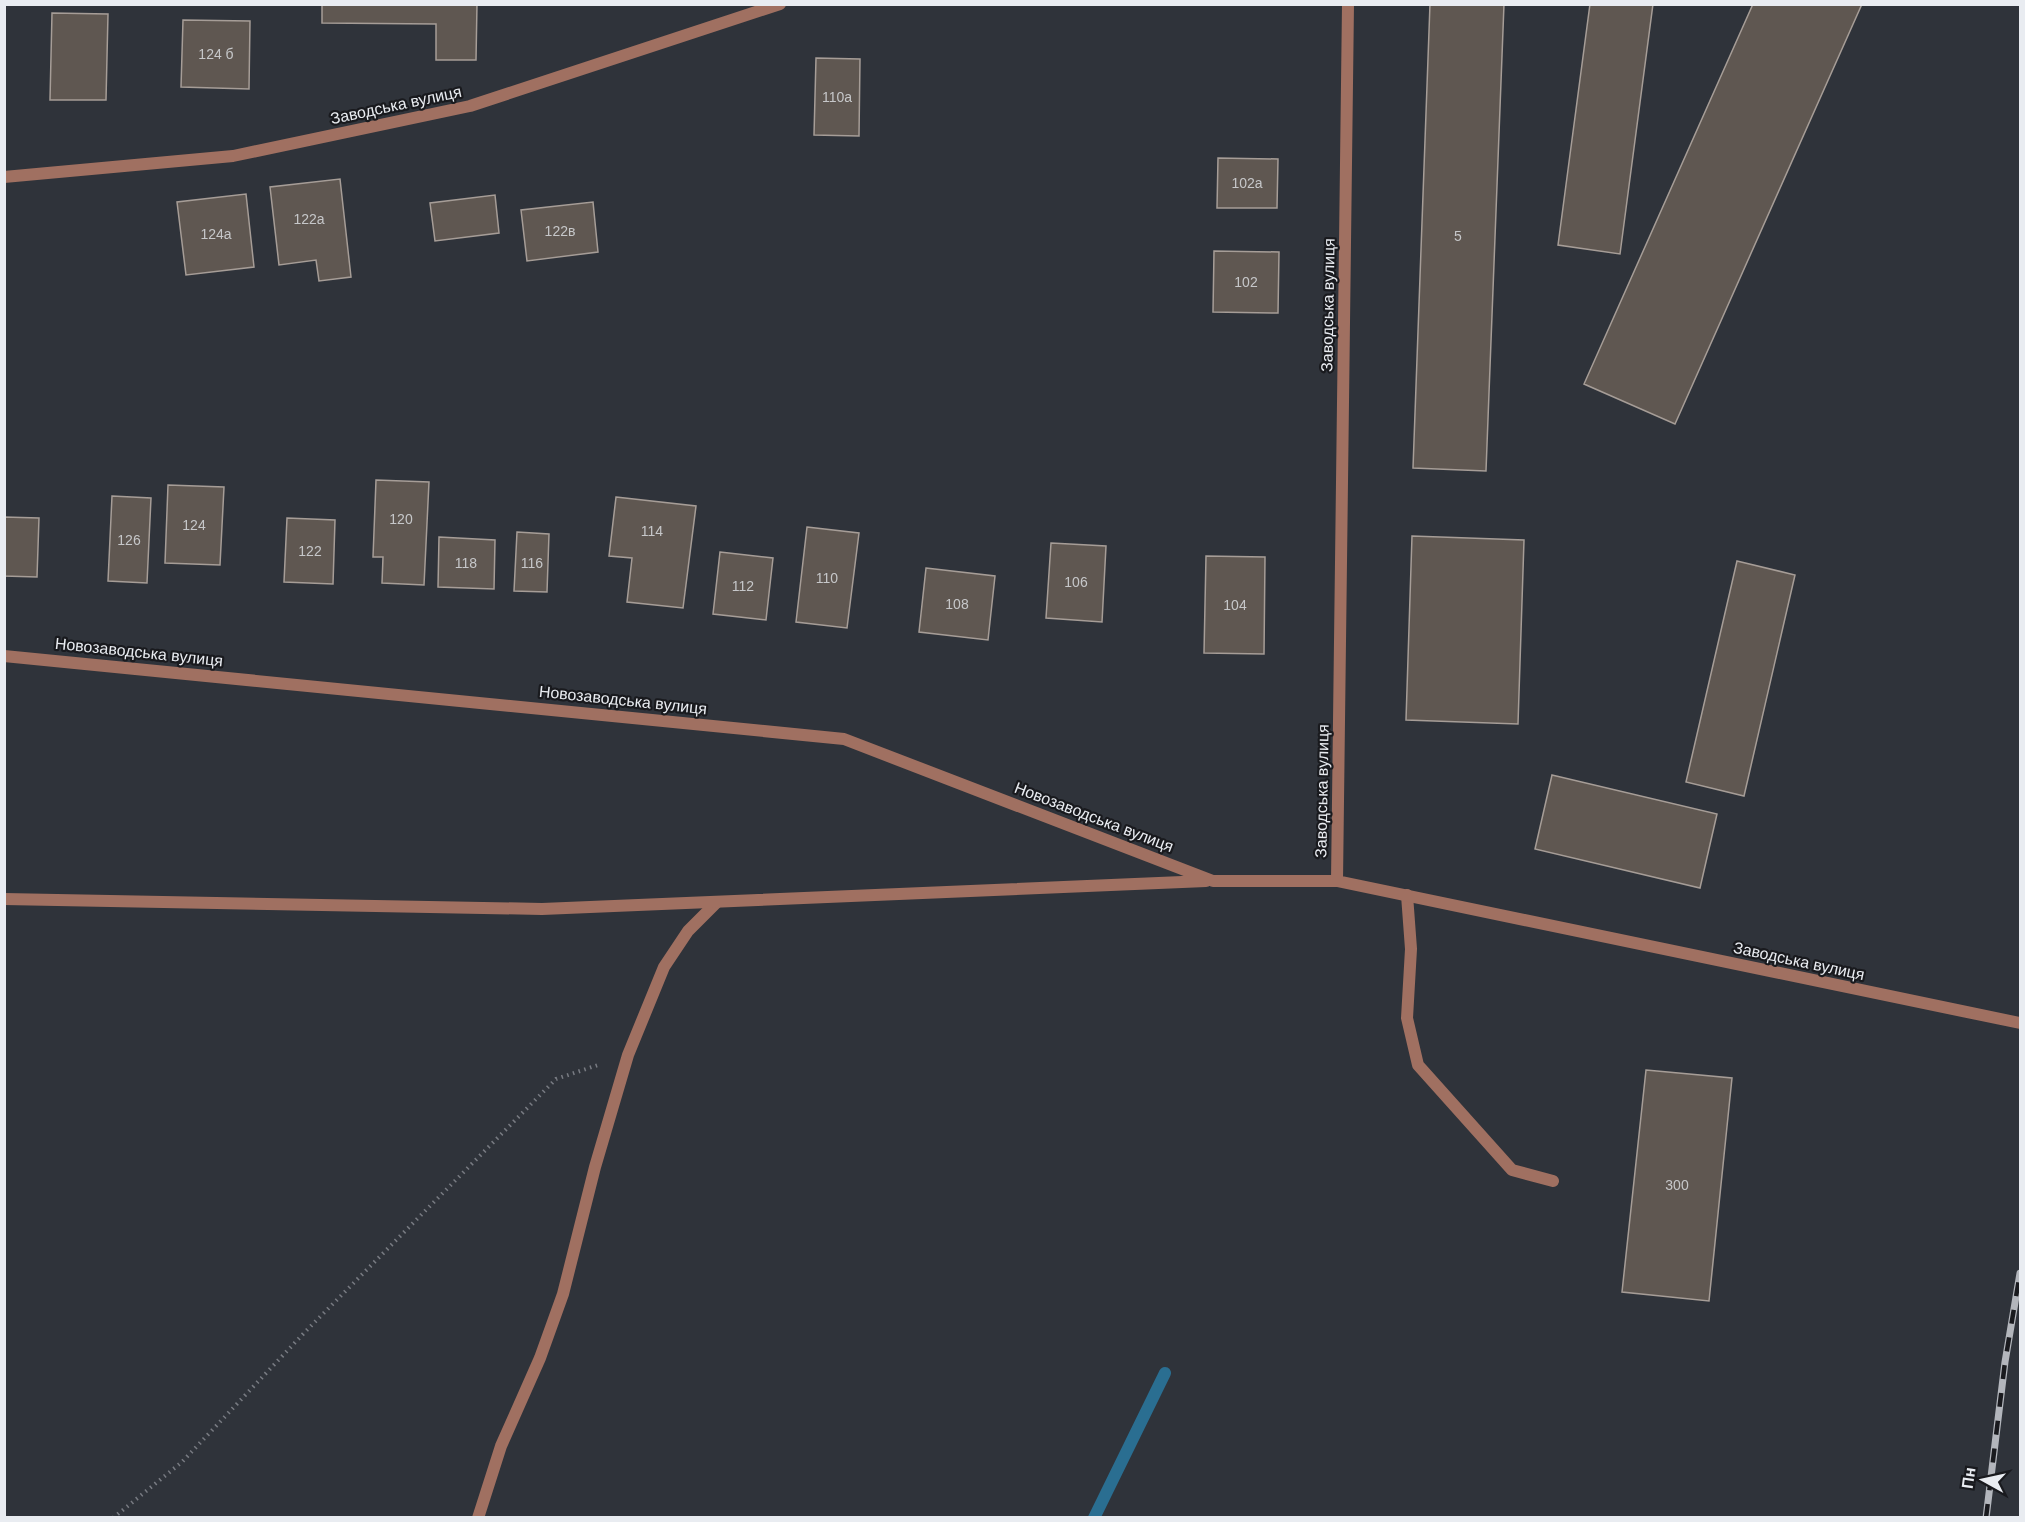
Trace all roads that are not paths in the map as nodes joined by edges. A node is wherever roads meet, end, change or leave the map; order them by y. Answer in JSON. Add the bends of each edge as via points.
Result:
{"nodes":[{"id":1,"x":780,"y":4,"type":"edge"},
{"id":2,"x":1348,"y":4,"type":"edge"},
{"id":3,"x":4,"y":177,"type":"edge"},
{"id":4,"x":4,"y":656,"type":"edge"},
{"id":5,"x":1213,"y":881,"type":"junction"},
{"id":6,"x":1337,"y":881,"type":"junction"},
{"id":7,"x":1407,"y":895,"type":"junction"},
{"id":8,"x":4,"y":899,"type":"edge"},
{"id":9,"x":717,"y":902,"type":"junction"},
{"id":10,"x":2020,"y":1023,"type":"edge"},
{"id":11,"x":1553,"y":1181,"type":"dead end"},
{"id":12,"x":478,"y":1518,"type":"edge"}],
"edges":[{"from":1,"to":3,"type":"street","name":"Заводська вулиця","via":[[470,106],[233,156]]},
{"from":2,"to":6,"type":"street","name":"Заводська вулиця"},
{"from":4,"to":5,"type":"street","name":"Новозаводська вулиця","via":[[844,738]]},
{"from":5,"to":6,"type":"street","name":"Новозаводська вулиця"},
{"from":5,"to":9,"type":"street","name":"Новозаводська вулиця"},
{"from":6,"to":7,"type":"street","name":"Заводська вулиця"},
{"from":7,"to":10,"type":"street","name":"Заводська вулиця"},
{"from":7,"to":11,"type":"street","via":[[1411,949],[1407,1018],[1418,1065],[1512,1170]]},
{"from":8,"to":9,"type":"street","name":"Новозаводська вулиця","via":[[542,909]]},
{"from":9,"to":12,"type":"street","via":[[688,931],[664,967],[628,1055],[563,1294],[501,1446]]}]}
